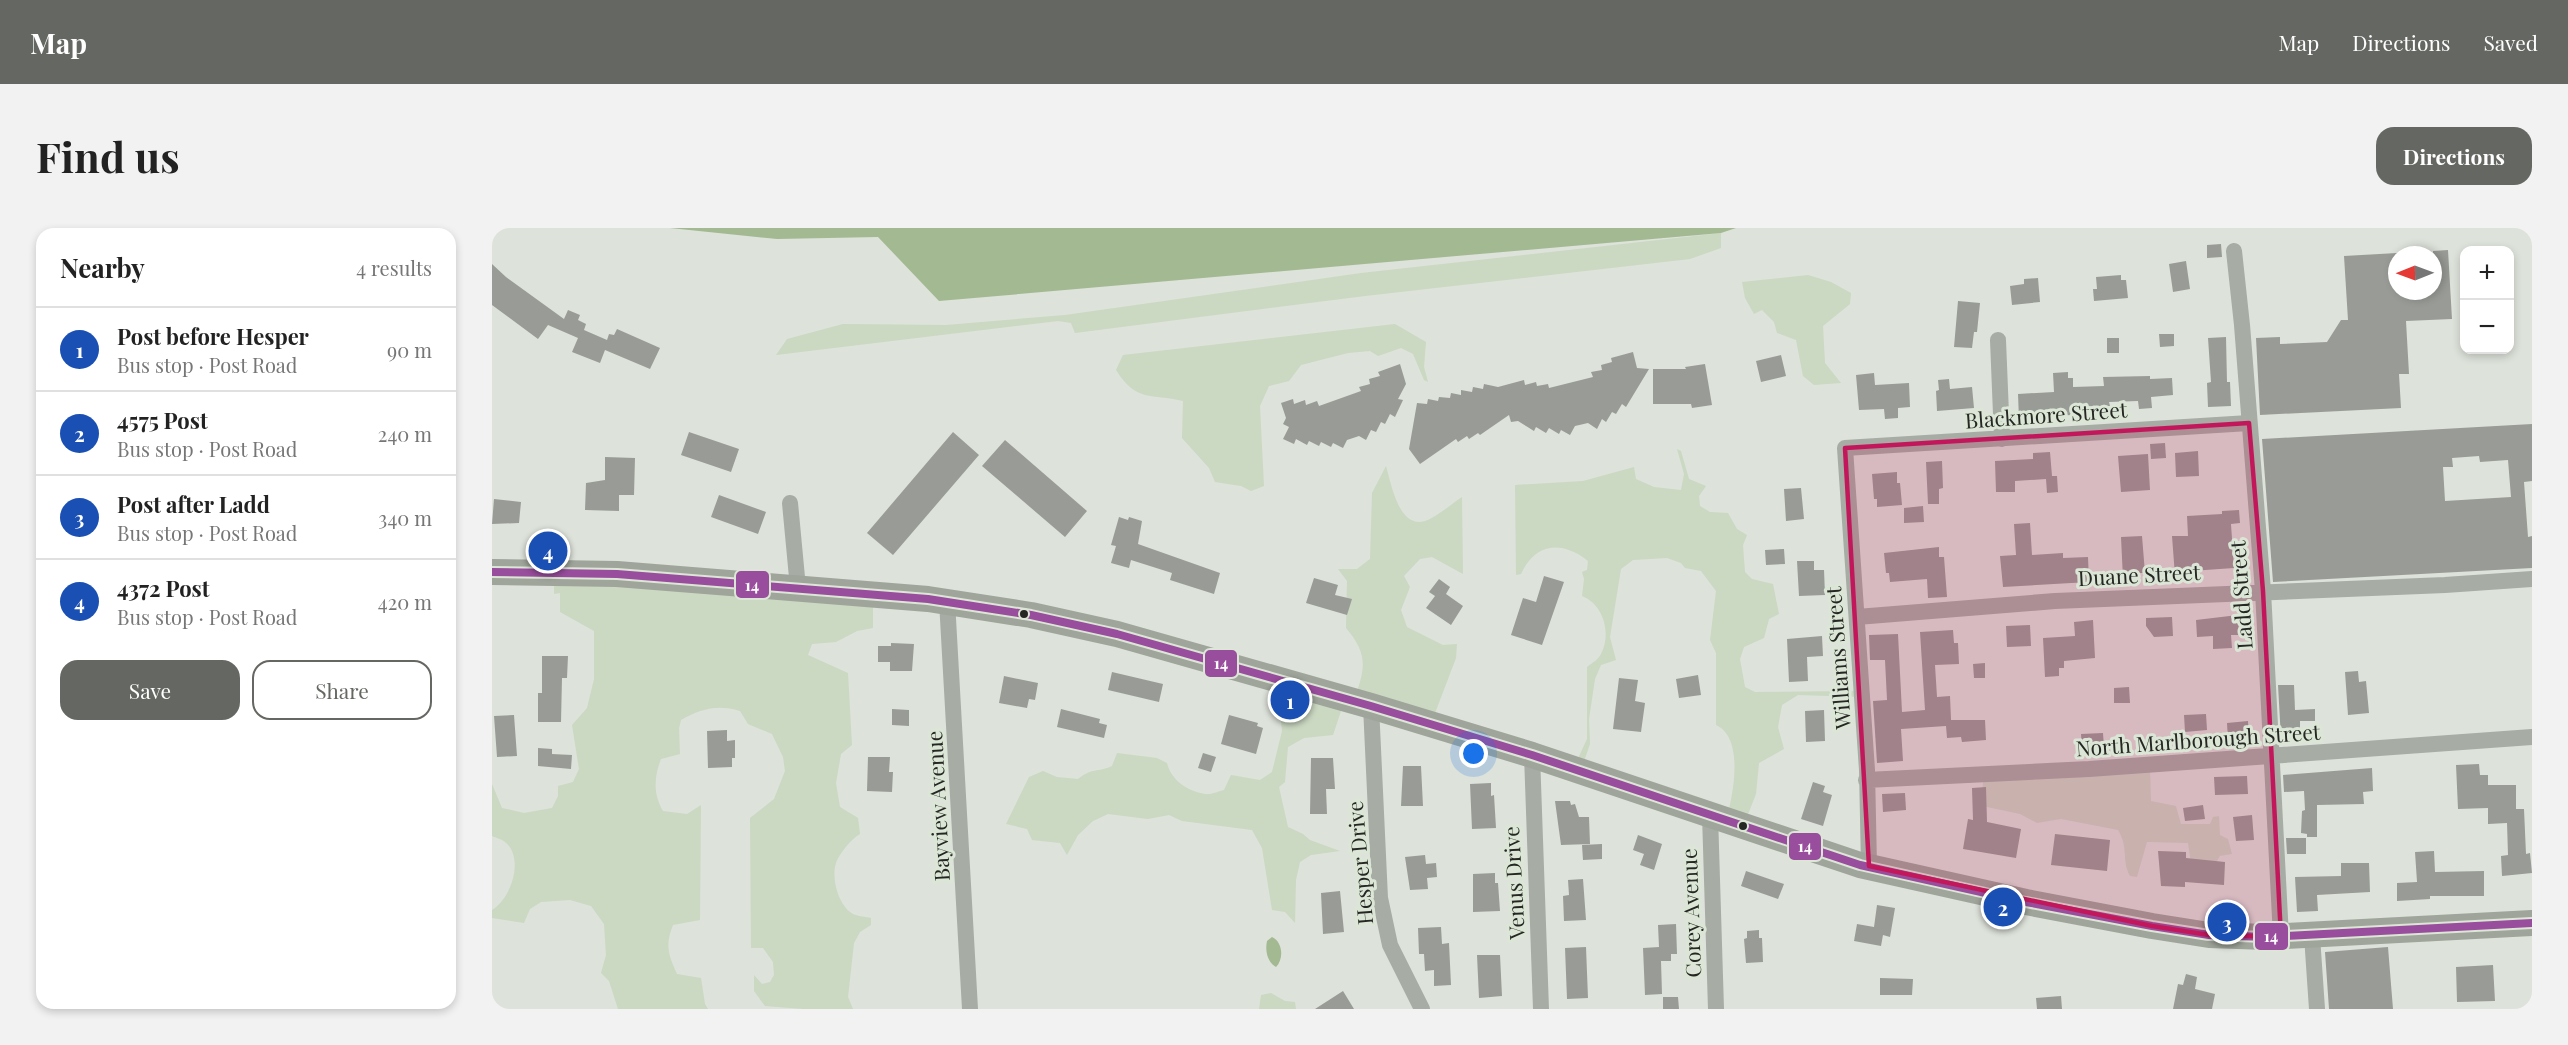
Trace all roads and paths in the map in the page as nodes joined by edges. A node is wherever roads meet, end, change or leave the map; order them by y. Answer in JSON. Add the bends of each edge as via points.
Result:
{"nodes":[{"id":1,"x":2234,"y":251,"type":"dead end"},
{"id":2,"x":1998,"y":340,"type":"dead end"},
{"id":3,"x":2249,"y":423,"type":"junction"},
{"id":4,"x":2002,"y":439,"type":"junction"},
{"id":5,"x":1845,"y":448,"type":"joint"},
{"id":6,"x":790,"y":503,"type":"dead end"},
{"id":7,"x":492,"y":572,"type":"edge"},
{"id":8,"x":2532,"y":579,"type":"edge"},
{"id":9,"x":798,"y":588,"type":"junction"},
{"id":10,"x":2263,"y":591,"type":"junction"},
{"id":11,"x":947,"y":601,"type":"junction"},
{"id":12,"x":1857,"y":617,"type":"junction"},
{"id":13,"x":1371,"y":706,"type":"junction"},
{"id":14,"x":2532,"y":737,"type":"edge"},
{"id":15,"x":1532,"y":754,"type":"junction"},
{"id":16,"x":2271,"y":758,"type":"junction"},
{"id":17,"x":1866,"y":780,"type":"junction"},
{"id":18,"x":1710,"y":815,"type":"junction"},
{"id":19,"x":1869,"y":866,"type":"junction"},
{"id":20,"x":2532,"y":923,"type":"edge"},
{"id":21,"x":2312,"y":936,"type":"junction"},
{"id":22,"x":2282,"y":937,"type":"junction"},
{"id":23,"x":970,"y":1009,"type":"edge"},
{"id":24,"x":1422,"y":1009,"type":"edge"},
{"id":25,"x":1541,"y":1009,"type":"edge"},
{"id":26,"x":1716,"y":1009,"type":"edge"},
{"id":27,"x":2318,"y":1009,"type":"edge"}],
"edges":[{"from":1,"to":3,"type":"street","name":"Ladd Street"},
{"from":2,"to":4,"type":"street"},
{"from":3,"to":4,"type":"street","name":"Blackmore Street"},
{"from":3,"to":10,"type":"street","name":"Ladd Street"},
{"from":4,"to":5,"type":"street","name":"Blackmore Street"},
{"from":5,"to":12,"type":"street","name":"Williams Street"},
{"from":6,"to":9,"type":"street"},
{"from":7,"to":9,"type":"main road","via":[[617,574]]},
{"from":8,"to":10,"type":"street","name":"Duane Street"},
{"from":9,"to":11,"type":"main road"},
{"from":10,"to":12,"type":"street","name":"Duane Street","via":[[2055,601]]},
{"from":10,"to":16,"type":"street","name":"Ladd Street"},
{"from":11,"to":13,"type":"main road","via":[[1117,634]]},
{"from":11,"to":23,"type":"street","name":"Bayview Avenue"},
{"from":12,"to":17,"type":"street","name":"Williams Street"},
{"from":13,"to":15,"type":"main road"},
{"from":13,"to":24,"type":"street","name":"Hesper Drive","via":[[1380,898],[1390,945]]},
{"from":14,"to":16,"type":"street","name":"North Marlborough Street"},
{"from":15,"to":18,"type":"main road"},
{"from":15,"to":25,"type":"street","name":"Venus Drive"},
{"from":16,"to":17,"type":"street","name":"North Marlborough Street"},
{"from":16,"to":22,"type":"street","name":"Ladd Street"},
{"from":17,"to":19,"type":"street","name":"Williams Street"},
{"from":18,"to":19,"type":"main road"},
{"from":18,"to":26,"type":"street","name":"Corey Avenue"},
{"from":19,"to":22,"type":"main road","via":[[2152,926],[2209,935]]},
{"from":20,"to":21,"type":"main road"},
{"from":21,"to":22,"type":"main road"},
{"from":21,"to":27,"type":"street"}]}
